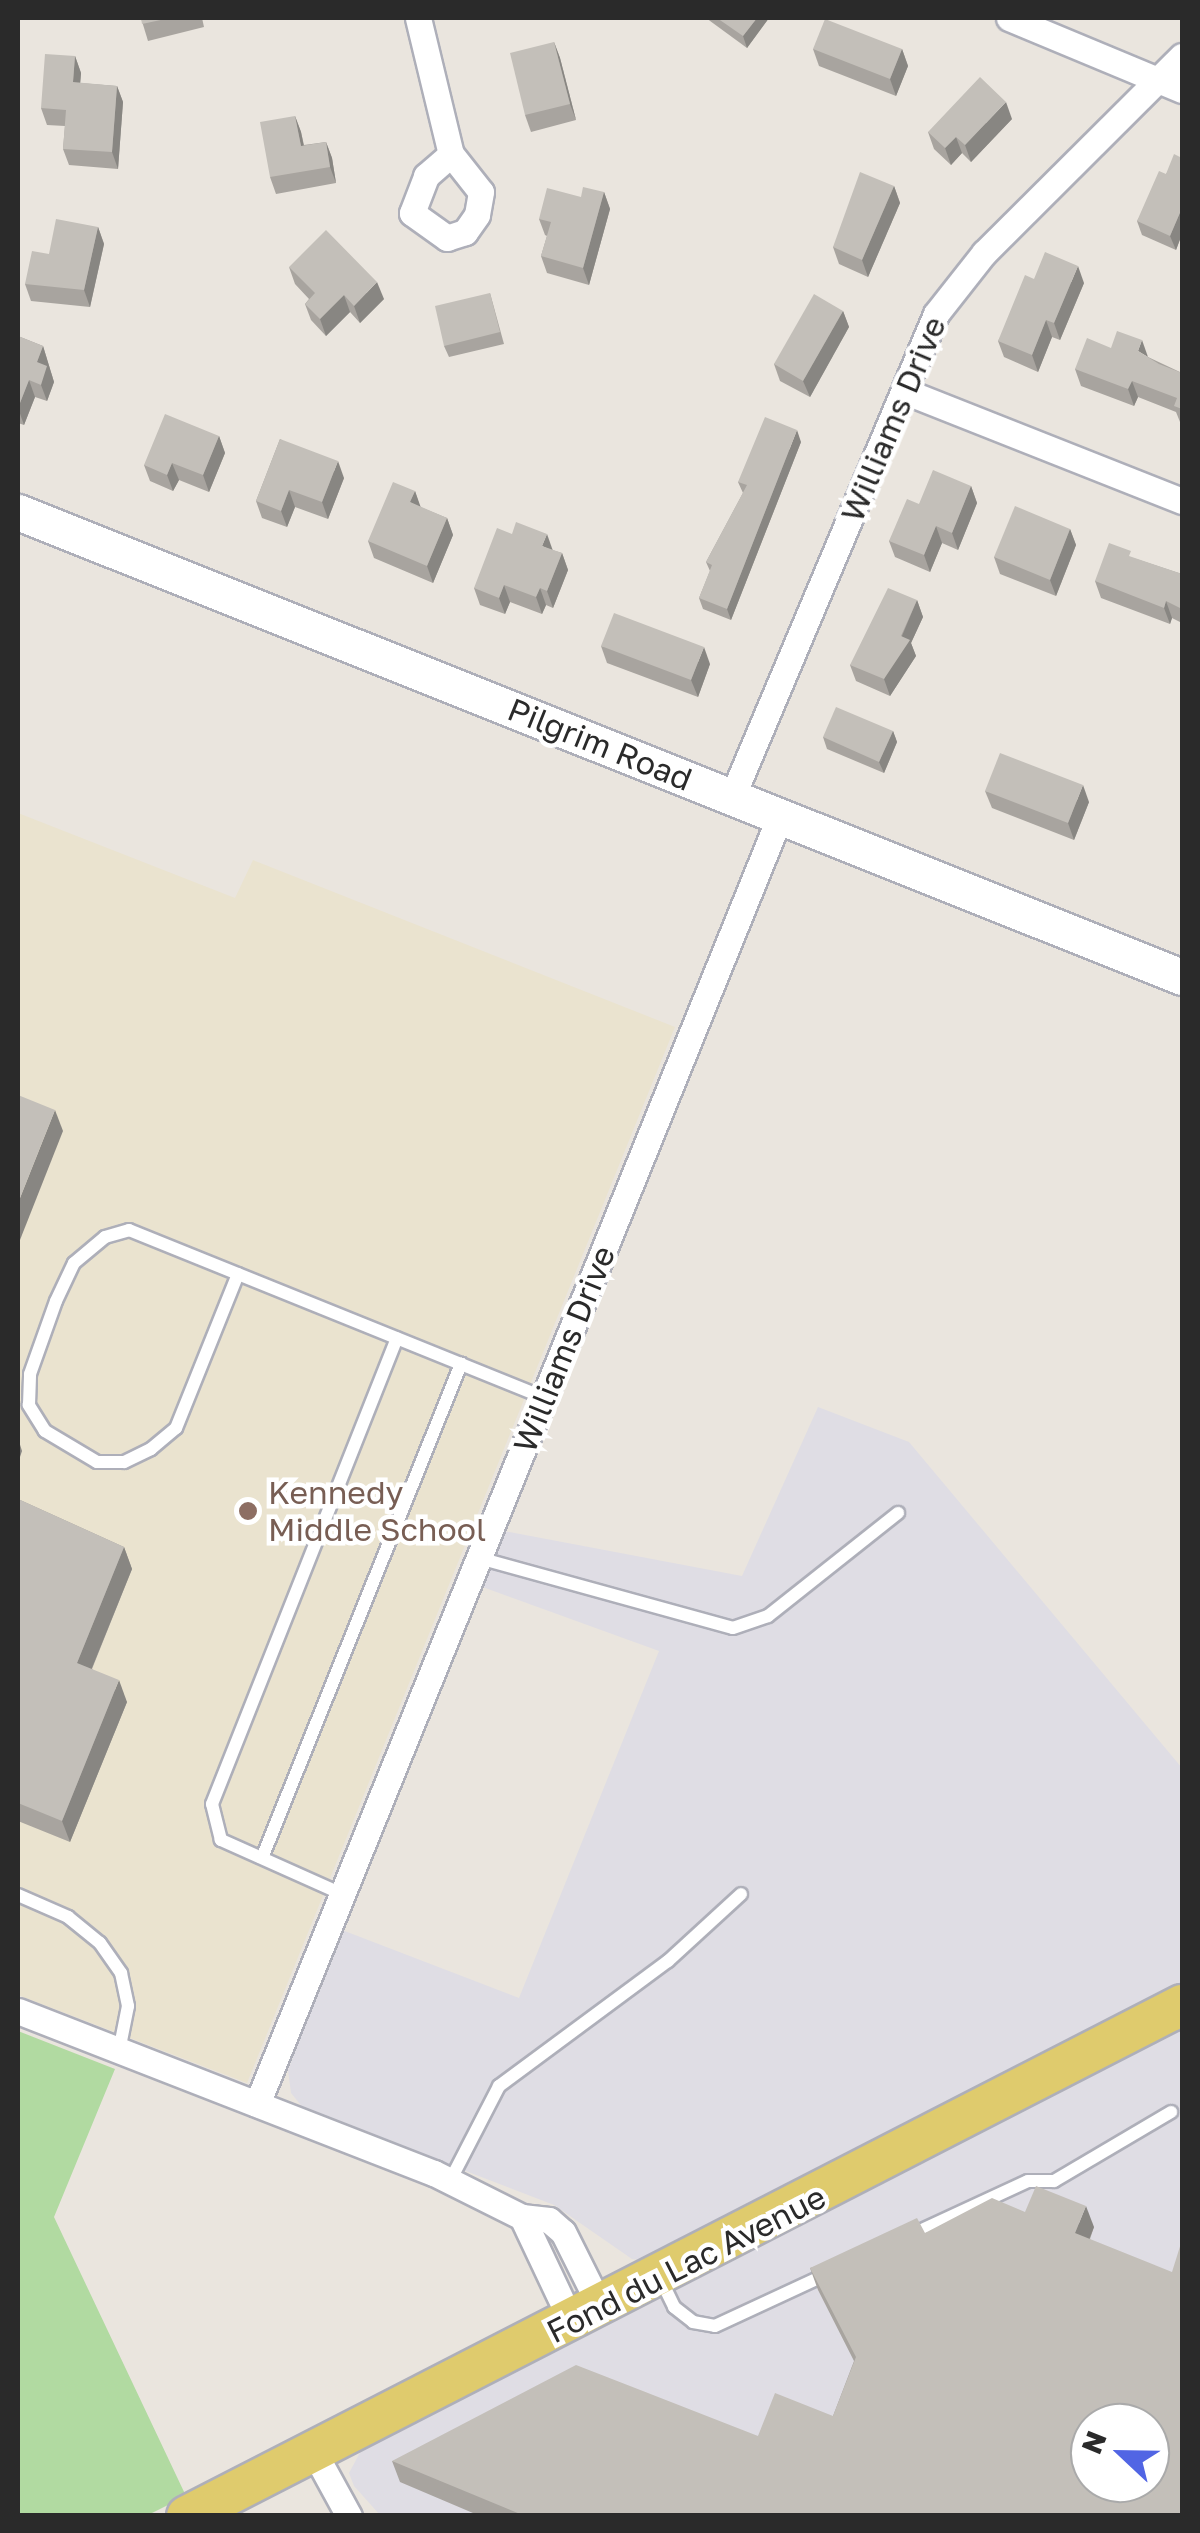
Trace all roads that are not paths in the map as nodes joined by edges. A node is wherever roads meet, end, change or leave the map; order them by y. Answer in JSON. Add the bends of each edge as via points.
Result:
{"nodes":[{"id":1,"x":418,"y":18,"type":"edge"},
{"id":2,"x":1009,"y":18,"type":"edge"},
{"id":3,"x":1182,"y":56,"type":"edge"},
{"id":4,"x":1172,"y":86,"type":"edge"},
{"id":5,"x":452,"y":154,"type":"dead end"},
{"id":6,"x":904,"y":391,"type":"junction"},
{"id":7,"x":1182,"y":501,"type":"edge"},
{"id":8,"x":18,"y":512,"type":"edge"},
{"id":9,"x":732,"y":797,"type":"junction"},
{"id":10,"x":780,"y":816,"type":"junction"},
{"id":11,"x":1182,"y":977,"type":"edge"},
{"id":12,"x":238,"y":1274,"type":"junction"},
{"id":13,"x":397,"y":1338,"type":"junction"},
{"id":14,"x":461,"y":1364,"type":"junction"},
{"id":15,"x":544,"y":1398,"type":"junction"},
{"id":16,"x":898,"y":1512,"type":"dead end"},
{"id":17,"x":479,"y":1558,"type":"junction"},
{"id":18,"x":262,"y":1858,"type":"junction"},
{"id":19,"x":342,"y":1894,"type":"junction"},
{"id":20,"x":741,"y":1894,"type":"dead end"},
{"id":21,"x":18,"y":1895,"type":"edge"},
{"id":22,"x":1182,"y":2006,"type":"edge"},
{"id":23,"x":18,"y":2011,"type":"edge"},
{"id":24,"x":119,"y":2051,"type":"junction"},
{"id":25,"x":257,"y":2104,"type":"junction"},
{"id":26,"x":1171,"y":2112,"type":"dead end"},
{"id":27,"x":450,"y":2181,"type":"junction"},
{"id":28,"x":889,"y":2245,"type":"edge"},
{"id":29,"x":837,"y":2269,"type":"edge"},
{"id":30,"x":660,"y":2278,"type":"junction"},
{"id":31,"x":587,"y":2316,"type":"junction"},
{"id":32,"x":316,"y":2454,"type":"junction"},
{"id":33,"x":186,"y":2516,"type":"edge"},
{"id":34,"x":349,"y":2516,"type":"edge"}],
"edges":[{"from":1,"to":5,"type":"street"},
{"from":2,"to":4,"type":"street"},
{"from":3,"to":4,"type":"street","name":"Williams Drive"},
{"from":4,"to":6,"type":"street","name":"Williams Drive","via":[[984,253],[936,314]]},
{"from":6,"to":7,"type":"street"},
{"from":6,"to":9,"type":"street","name":"Williams Drive"},
{"from":8,"to":9,"type":"street","name":"Pilgrim Road"},
{"from":9,"to":10,"type":"street","name":"Pilgrim Road"},
{"from":10,"to":11,"type":"street","name":"Pilgrim Road"},
{"from":10,"to":15,"type":"street","name":"Williams Drive"},
{"from":12,"to":12,"type":"lane","via":[[130,1230],[105,1237],[74,1263],[30,1374],[29,1405],[45,1432],[97,1462],[124,1462],[151,1449],[176,1428]]},
{"from":12,"to":13,"type":"lane"},
{"from":13,"to":14,"type":"lane"},
{"from":13,"to":18,"type":"lane","via":[[212,1804],[221,1840]]},
{"from":14,"to":15,"type":"lane"},
{"from":14,"to":18,"type":"lane"},
{"from":15,"to":17,"type":"street","name":"Williams Drive"},
{"from":16,"to":17,"type":"lane","via":[[768,1616],[733,1628]]},
{"from":17,"to":19,"type":"street","name":"Williams Drive"},
{"from":18,"to":19,"type":"lane"},
{"from":19,"to":25,"type":"street","name":"Williams Drive"},
{"from":20,"to":27,"type":"lane","via":[[668,1961],[498,2086]]},
{"from":21,"to":24,"type":"lane","via":[[68,1917],[100,1943],[120,1973],[128,2006]]},
{"from":22,"to":30,"type":"main road","name":"Fond du Lac Avenue"},
{"from":23,"to":24,"type":"street"},
{"from":24,"to":25,"type":"street"},
{"from":25,"to":27,"type":"street"},
{"from":26,"to":28,"type":"lane","via":[[1054,2181],[1028,2180]]},
{"from":27,"to":31,"type":"street","via":[[522,2217]]},
{"from":29,"to":30,"type":"lane","via":[[716,2326],[692,2322],[674,2307]]},
{"from":30,"to":31,"type":"main road","name":"Fond du Lac Avenue"},
{"from":31,"to":32,"type":"main road","name":"Fond du Lac Avenue"},
{"from":32,"to":33,"type":"main road","name":"Fond du Lac Avenue"},
{"from":32,"to":34,"type":"street"}]}
